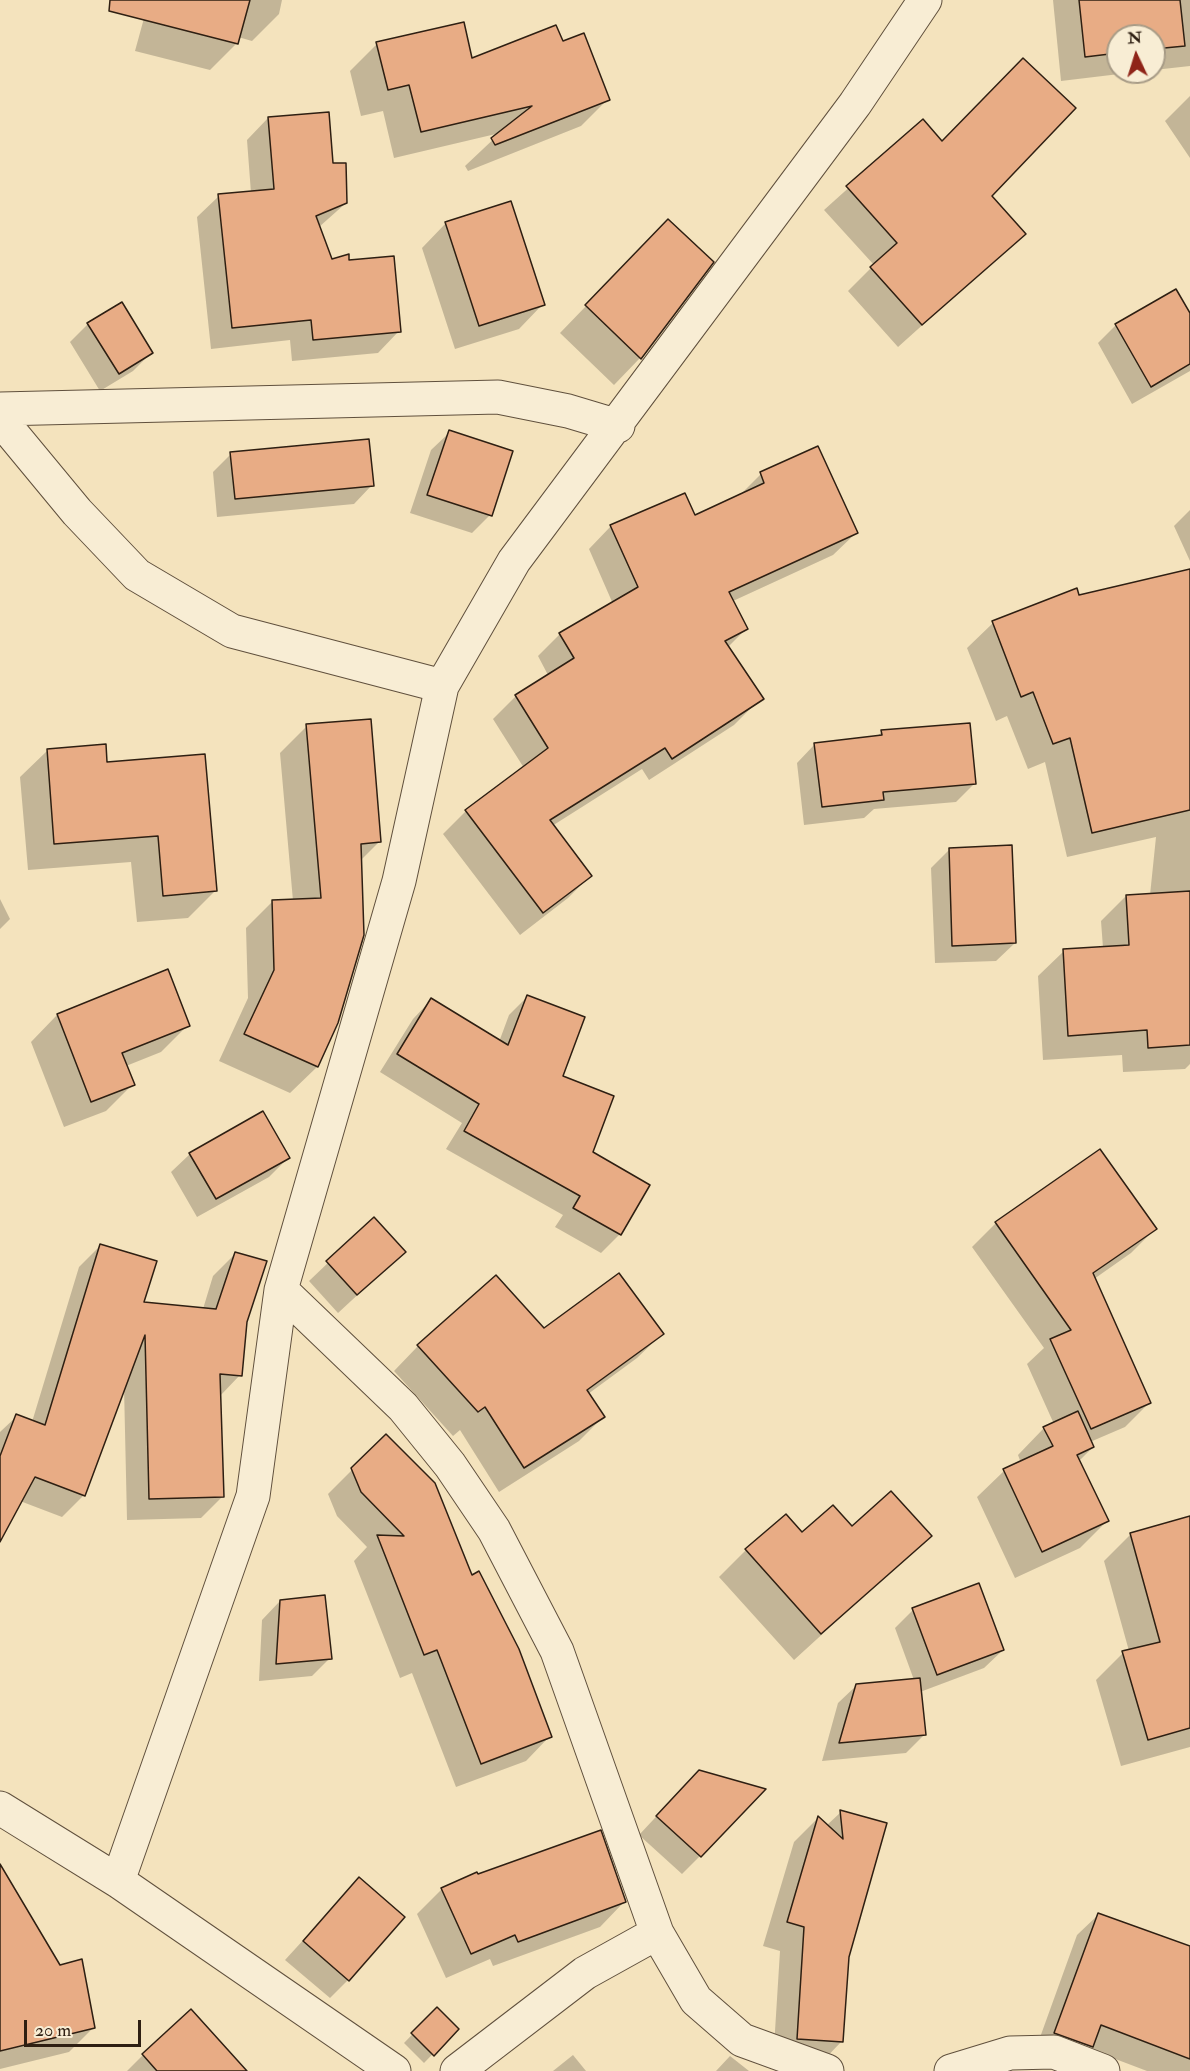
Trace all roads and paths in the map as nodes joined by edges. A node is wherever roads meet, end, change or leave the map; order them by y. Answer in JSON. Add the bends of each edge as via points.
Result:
{"nodes":[{"id":1,"x":925,"y":0,"type":"edge"},
{"id":2,"x":0,"y":409,"type":"edge"},
{"id":3,"x":0,"y":419,"type":"edge"},
{"id":4,"x":618,"y":426,"type":"junction"},
{"id":5,"x":442,"y":686,"type":"junction"},
{"id":6,"x":280,"y":1290,"type":"junction"},
{"id":7,"x":0,"y":1808,"type":"edge"},
{"id":8,"x":118,"y":1881,"type":"junction"},
{"id":9,"x":657,"y":1933,"type":"junction"},
{"id":10,"x":394,"y":2071,"type":"edge"},
{"id":11,"x":457,"y":2071,"type":"edge"},
{"id":12,"x":827,"y":2071,"type":"edge"},
{"id":13,"x":951,"y":2071,"type":"edge"},
{"id":14,"x":1103,"y":2071,"type":"edge"}],
"edges":[{"from":1,"to":4,"type":"street","via":[[855,105]]},
{"from":2,"to":4,"type":"street","via":[[498,397]]},
{"from":3,"to":5,"type":"street","via":[[77,512],[137,575],[232,631]]},
{"from":4,"to":5,"type":"street","via":[[514,561]]},
{"from":5,"to":6,"type":"street","via":[[399,880]]},
{"from":6,"to":8,"type":"street","via":[[253,1496]]},
{"from":6,"to":9,"type":"street","via":[[403,1407],[450,1465],[494,1530],[557,1651]]},
{"from":7,"to":8,"type":"street"},
{"from":8,"to":10,"type":"street"},
{"from":9,"to":11,"type":"street","via":[[585,1973]]},
{"from":9,"to":12,"type":"street","via":[[696,2000],[742,2040]]},
{"from":13,"to":14,"type":"street","via":[[1010,2053],[1054,2052]]}]}
